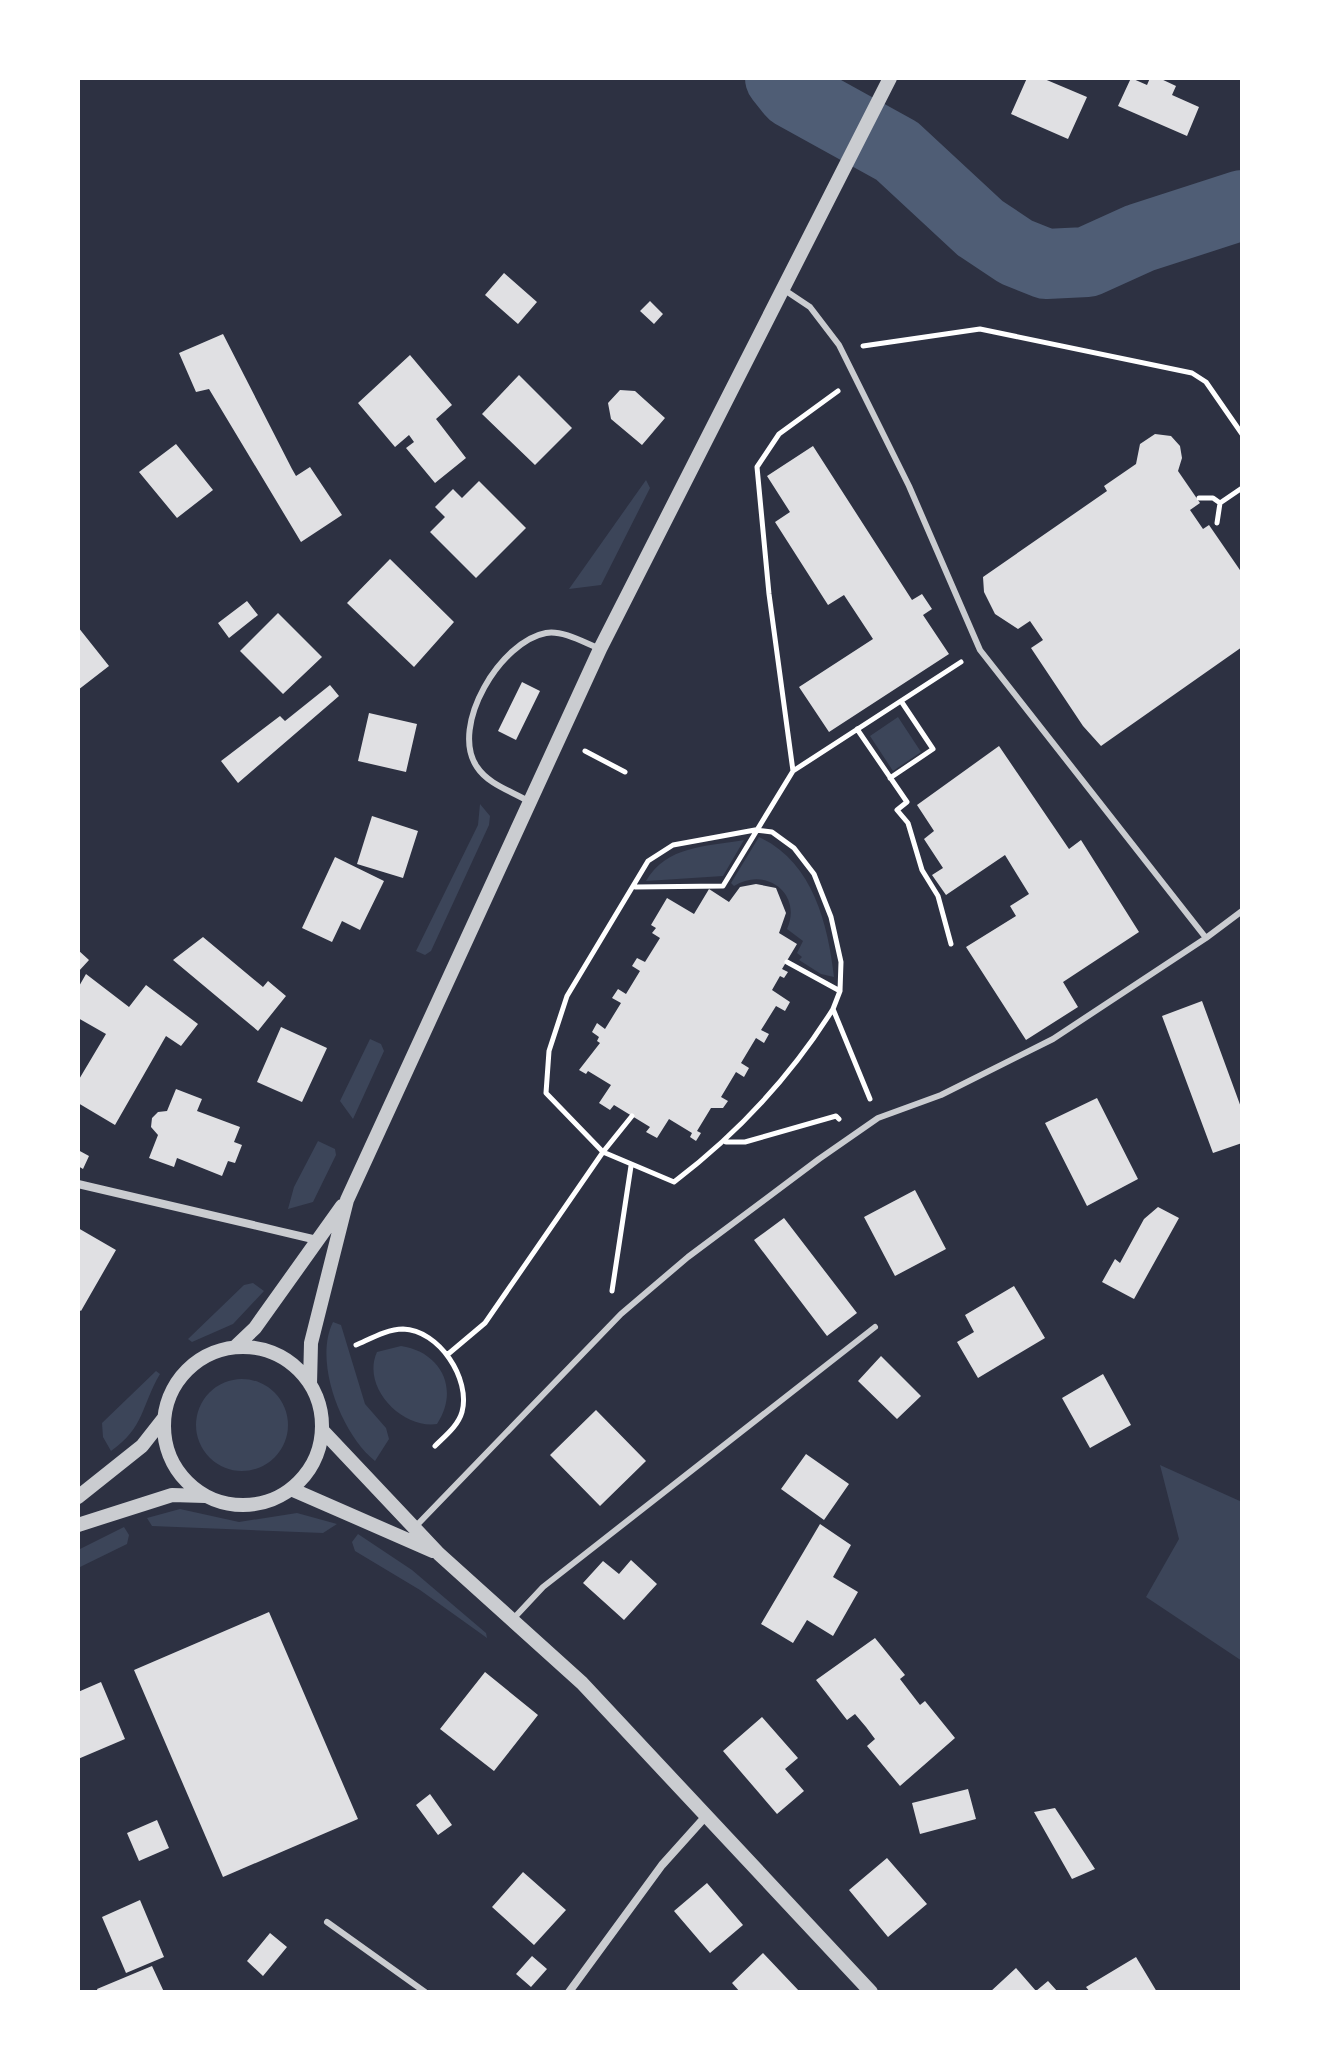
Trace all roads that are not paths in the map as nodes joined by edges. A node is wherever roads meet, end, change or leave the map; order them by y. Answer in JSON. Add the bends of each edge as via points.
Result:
{"nodes":[{"id":1,"x":890,"y":78,"type":"edge"},
{"id":2,"x":782,"y":288,"type":"junction"},
{"id":3,"x":600,"y":649,"type":"junction"},
{"id":4,"x":528,"y":801,"type":"junction"},
{"id":5,"x":1242,"y":911,"type":"edge"},
{"id":6,"x":1206,"y":938,"type":"junction"},
{"id":7,"x":78,"y":1184,"type":"edge"},
{"id":8,"x":347,"y":1200,"type":"junction"},
{"id":9,"x":317,"y":1240,"type":"junction"},
{"id":10,"x":875,"y":1327,"type":"dead end"},
{"id":11,"x":235,"y":1347,"type":"junction"},
{"id":12,"x":310,"y":1384,"type":"junction"},
{"id":13,"x":164,"y":1418,"type":"junction"},
{"id":14,"x":322,"y":1430,"type":"junction"},
{"id":15,"x":291,"y":1489,"type":"junction"},
{"id":16,"x":205,"y":1496,"type":"junction"},
{"id":17,"x":78,"y":1497,"type":"edge"},
{"id":18,"x":78,"y":1525,"type":"edge"},
{"id":19,"x":416,"y":1526,"type":"junction"},
{"id":20,"x":439,"y":1554,"type":"junction"},
{"id":21,"x":514,"y":1618,"type":"junction"},
{"id":22,"x":707,"y":1815,"type":"junction"},
{"id":23,"x":327,"y":1922,"type":"dead end"},
{"id":24,"x":425,"y":1992,"type":"edge"},
{"id":25,"x":569,"y":1992,"type":"edge"},
{"id":26,"x":871,"y":1992,"type":"edge"}],
"edges":[{"from":1,"to":2,"type":"street"},
{"from":2,"to":3,"type":"street"},
{"from":2,"to":6,"type":"lane","via":[[810,307],[839,345],[909,486],[980,650]]},
{"from":3,"to":4,"type":"street"},
{"from":3,"to":4,"type":"lane","via":[[552,632],[540,635],[506,657],[484,689],[468,735],[474,763],[485,777]]},
{"from":4,"to":8,"type":"street"},
{"from":5,"to":6,"type":"lane"},
{"from":6,"to":19,"type":"lane","via":[[1053,1039],[941,1095],[878,1118],[688,1257],[621,1314]]},
{"from":7,"to":9,"type":"street"},
{"from":8,"to":9,"type":"street"},
{"from":8,"to":12,"type":"street","via":[[311,1343]]},
{"from":9,"to":11,"type":"street","via":[[255,1328]]},
{"from":10,"to":21,"type":"lane","via":[[543,1587]]},
{"from":11,"to":12,"type":"street","via":[[277,1355]]},
{"from":11,"to":13,"type":"street","via":[[209,1354],[187,1370],[172,1392]]},
{"from":12,"to":14,"type":"street"},
{"from":13,"to":16,"type":"street","via":[[173,1463]]},
{"from":13,"to":17,"type":"street","via":[[142,1446]]},
{"from":14,"to":15,"type":"street","via":[[313,1463]]},
{"from":14,"to":19,"type":"street"},
{"from":15,"to":16,"type":"street","via":[[255,1504]]},
{"from":15,"to":20,"type":"street"},
{"from":16,"to":18,"type":"street","via":[[172,1495]]},
{"from":19,"to":20,"type":"street"},
{"from":20,"to":21,"type":"street"},
{"from":21,"to":22,"type":"street"},
{"from":22,"to":25,"type":"street","via":[[662,1865]]},
{"from":22,"to":26,"type":"street"},
{"from":23,"to":24,"type":"lane"}]}
